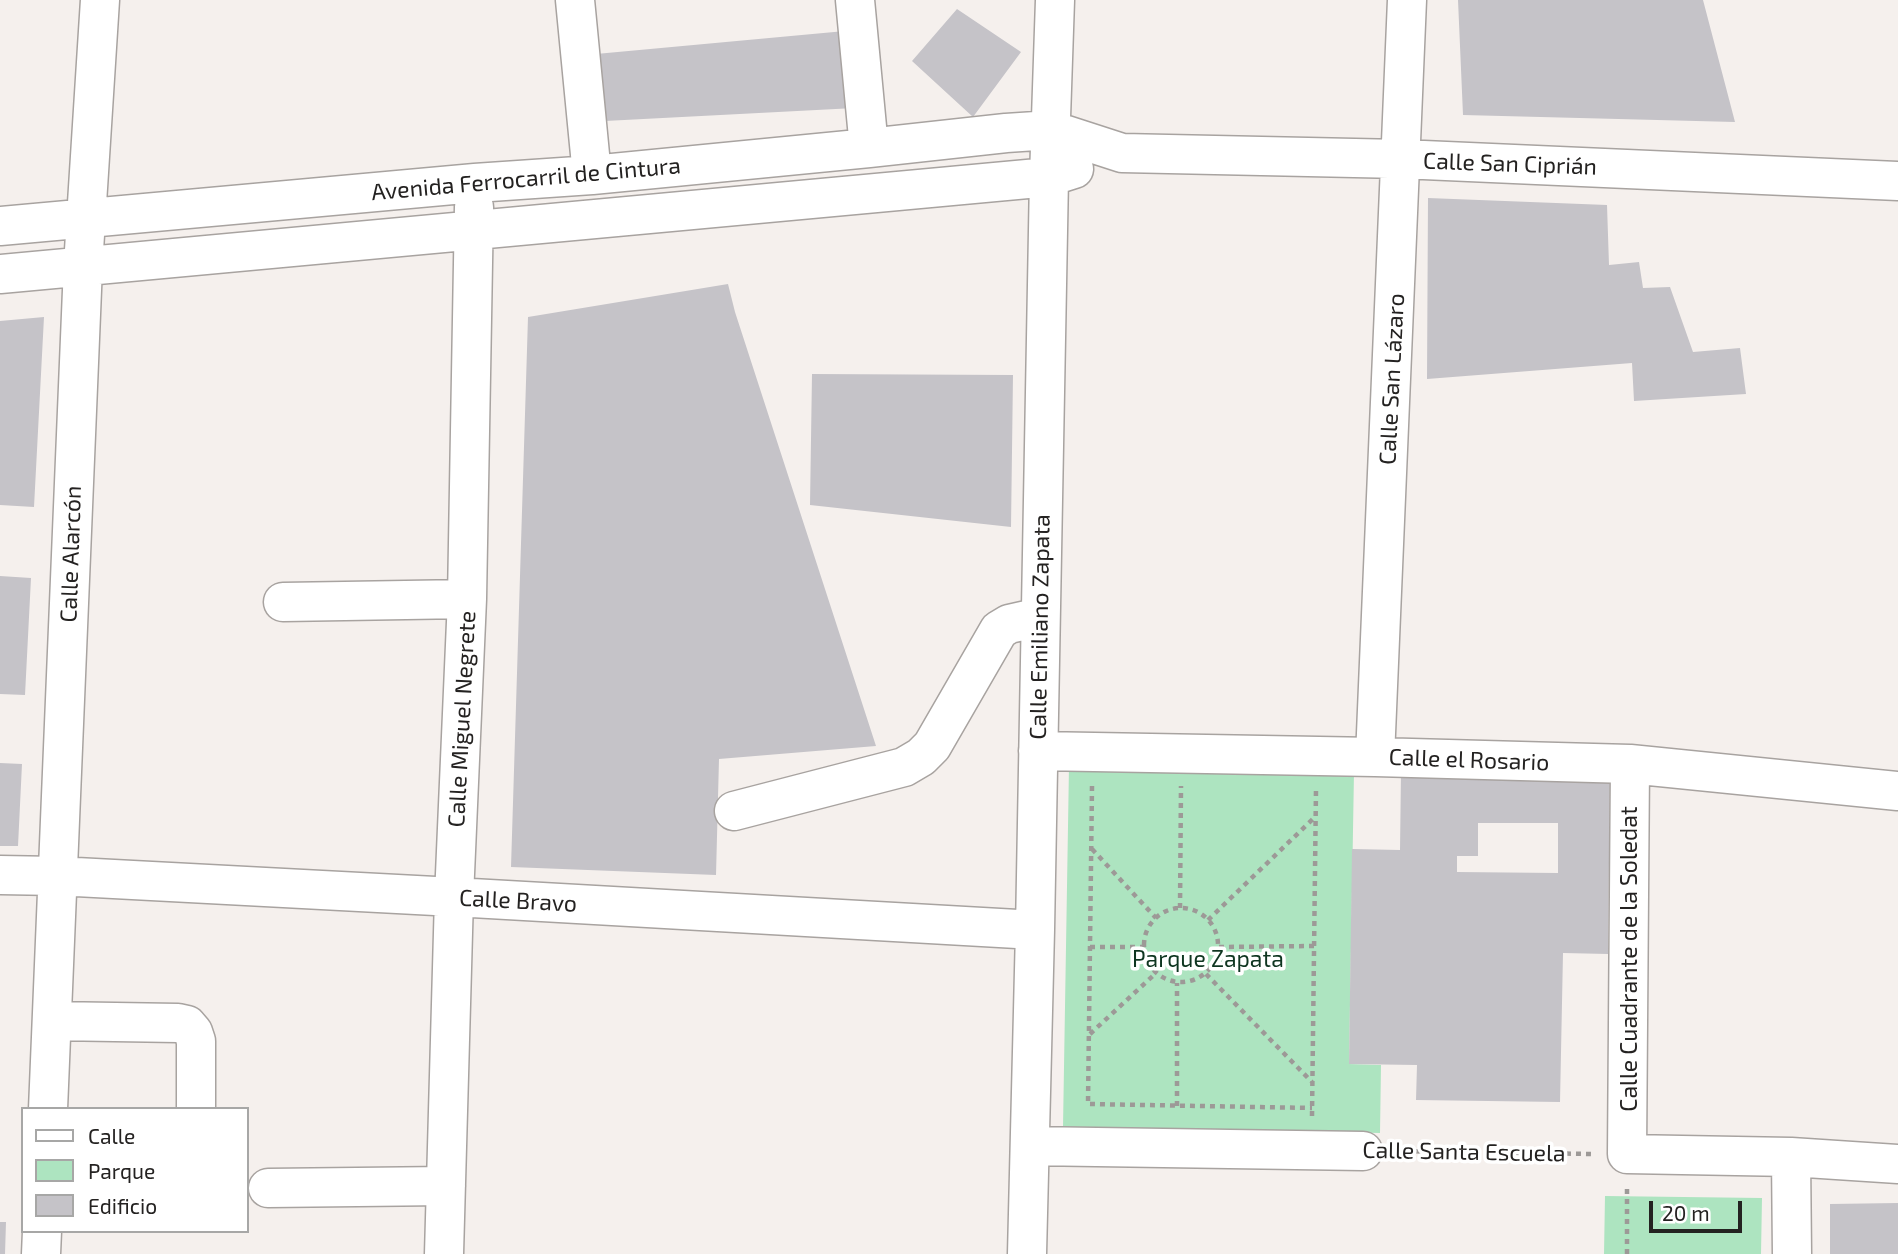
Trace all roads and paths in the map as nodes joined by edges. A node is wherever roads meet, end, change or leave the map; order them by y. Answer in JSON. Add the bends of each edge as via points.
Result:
{"nodes":[{"id":1,"x":100,"y":0,"type":"edge"},
{"id":2,"x":575,"y":0,"type":"edge"},
{"id":3,"x":855,"y":0,"type":"edge"},
{"id":4,"x":1055,"y":0,"type":"edge"},
{"id":5,"x":1407,"y":0,"type":"edge"},
{"id":6,"x":1051,"y":131,"type":"junction"},
{"id":7,"x":869,"y":148,"type":"junction"},
{"id":8,"x":1122,"y":153,"type":"junction"},
{"id":9,"x":1402,"y":159,"type":"junction"},
{"id":10,"x":592,"y":175,"type":"junction"},
{"id":11,"x":1049,"y":177,"type":"junction"},
{"id":12,"x":1898,"y":181,"type":"edge"},
{"id":13,"x":475,"y":183,"type":"junction"},
{"id":14,"x":86,"y":218,"type":"junction"},
{"id":15,"x":0,"y":226,"type":"edge"},
{"id":16,"x":474,"y":230,"type":"junction"},
{"id":17,"x":83,"y":266,"type":"junction"},
{"id":18,"x":0,"y":274,"type":"edge"},
{"id":19,"x":467,"y":598,"type":"junction"},
{"id":20,"x":283,"y":602,"type":"dead end"},
{"id":21,"x":1040,"y":617,"type":"junction"},
{"id":22,"x":1038,"y":751,"type":"junction"},
{"id":23,"x":1375,"y":757,"type":"junction"},
{"id":24,"x":1630,"y":764,"type":"junction"},
{"id":25,"x":1092,"y":782,"type":"dead end"},
{"id":26,"x":1181,"y":783,"type":"dead end"},
{"id":27,"x":1316,"y":784,"type":"dead end"},
{"id":28,"x":1898,"y":791,"type":"edge"},
{"id":29,"x":734,"y":811,"type":"dead end"},
{"id":30,"x":1315,"y":816,"type":"junction"},
{"id":31,"x":1091,"y":848,"type":"junction"},
{"id":32,"x":0,"y":875,"type":"edge"},
{"id":33,"x":57,"y":876,"type":"junction"},
{"id":34,"x":454,"y":897,"type":"junction"},
{"id":35,"x":1180,"y":908,"type":"junction"},
{"id":36,"x":1156,"y":918,"type":"junction"},
{"id":37,"x":1208,"y":920,"type":"junction"},
{"id":38,"x":1035,"y":930,"type":"junction"},
{"id":39,"x":1314,"y":946,"type":"junction"},
{"id":40,"x":1090,"y":947,"type":"junction"},
{"id":41,"x":1144,"y":947,"type":"junction"},
{"id":42,"x":1219,"y":947,"type":"junction"},
{"id":43,"x":1156,"y":973,"type":"junction"},
{"id":44,"x":1206,"y":974,"type":"junction"},
{"id":45,"x":1177,"y":983,"type":"junction"},
{"id":46,"x":51,"y":1021,"type":"junction"},
{"id":47,"x":1089,"y":1035,"type":"junction"},
{"id":48,"x":1312,"y":1082,"type":"junction"},
{"id":49,"x":1177,"y":1106,"type":"junction"},
{"id":50,"x":48,"y":1107,"type":"edge"},
{"id":51,"x":196,"y":1107,"type":"edge"},
{"id":52,"x":1312,"y":1108,"type":"junction"},
{"id":53,"x":1030,"y":1146,"type":"junction"},
{"id":54,"x":1311,"y":1150,"type":"junction"},
{"id":55,"x":1363,"y":1151,"type":"joint"},
{"id":56,"x":1627,"y":1154,"type":"junction"},
{"id":57,"x":1791,"y":1157,"type":"junction"},
{"id":58,"x":1898,"y":1164,"type":"edge"},
{"id":59,"x":446,"y":1186,"type":"junction"},
{"id":60,"x":268,"y":1188,"type":"dead end"},
{"id":61,"x":42,"y":1233,"type":"edge"},
{"id":62,"x":41,"y":1254,"type":"edge"},
{"id":63,"x":444,"y":1254,"type":"edge"},
{"id":64,"x":1027,"y":1254,"type":"edge"},
{"id":65,"x":1627,"y":1254,"type":"edge"},
{"id":66,"x":1792,"y":1254,"type":"edge"}],
"edges":[{"from":1,"to":14,"type":"street","name":"Calle Alarcón"},
{"from":2,"to":10,"type":"street"},
{"from":3,"to":7,"type":"street"},
{"from":4,"to":6,"type":"street","name":"Calle Emiliano Zapata"},
{"from":5,"to":9,"type":"street","name":"Calle San Lázaro"},
{"from":6,"to":7,"type":"street","name":"Avenida Ferrocarril de Cintura"},
{"from":6,"to":8,"type":"street","name":"Calle San Ciprián"},
{"from":6,"to":11,"type":"street","name":"Calle Emiliano Zapata"},
{"from":7,"to":10,"type":"street","name":"Avenida Ferrocarril de Cintura"},
{"from":8,"to":9,"type":"street","name":"Calle San Ciprián"},
{"from":8,"to":11,"type":"street","name":"Calle San Ciprián"},
{"from":9,"to":12,"type":"street","name":"Calle San Ciprián"},
{"from":9,"to":23,"type":"street","name":"Calle San Lázaro"},
{"from":10,"to":13,"type":"street","name":"Avenida Ferrocarril de Cintura"},
{"from":11,"to":16,"type":"street","name":"Avenida Ferrocarril de Cintura"},
{"from":11,"to":21,"type":"street","name":"Calle Emiliano Zapata"},
{"from":13,"to":14,"type":"street","name":"Avenida Ferrocarril de Cintura"},
{"from":13,"to":16,"type":"street","name":"Calle Miguel Negrete"},
{"from":14,"to":15,"type":"street","name":"Avenida Ferrocarril de Cintura"},
{"from":14,"to":17,"type":"street","name":"Calle Alarcón"},
{"from":16,"to":17,"type":"street","name":"Avenida Ferrocarril de Cintura"},
{"from":16,"to":19,"type":"street","name":"Calle Miguel Negrete"},
{"from":17,"to":18,"type":"street","name":"Avenida Ferrocarril de Cintura"},
{"from":17,"to":33,"type":"street","name":"Calle Alarcón"},
{"from":19,"to":20,"type":"street"},
{"from":19,"to":34,"type":"street","name":"Calle Miguel Negrete"},
{"from":21,"to":22,"type":"street","name":"Calle Emiliano Zapata"},
{"from":21,"to":29,"type":"street","via":[[999,630],[932,746],[921,757],[904,767]]},
{"from":22,"to":23,"type":"street","name":"Calle el Rosario"},
{"from":22,"to":38,"type":"street","name":"Calle Emiliano Zapata"},
{"from":23,"to":24,"type":"street","name":"Calle el Rosario"},
{"from":24,"to":28,"type":"street","name":"Calle el Rosario"},
{"from":24,"to":56,"type":"street","name":"Calle Cuadrante de la Soledat"},
{"from":25,"to":31,"type":"path"},
{"from":26,"to":35,"type":"path"},
{"from":27,"to":30,"type":"path"},
{"from":30,"to":37,"type":"path"},
{"from":30,"to":39,"type":"path"},
{"from":31,"to":36,"type":"path"},
{"from":31,"to":40,"type":"path"},
{"from":32,"to":33,"type":"street","name":"Calle Bravo"},
{"from":33,"to":34,"type":"street","name":"Calle Bravo"},
{"from":33,"to":46,"type":"street","name":"Calle Alarcón"},
{"from":34,"to":38,"type":"street","name":"Calle Bravo"},
{"from":34,"to":59,"type":"street","name":"Calle Miguel Negrete"},
{"from":35,"to":36,"type":"path"},
{"from":35,"to":37,"type":"path"},
{"from":36,"to":41,"type":"path"},
{"from":37,"to":42,"type":"path"},
{"from":38,"to":53,"type":"street","name":"Calle Emiliano Zapata"},
{"from":39,"to":42,"type":"path"},
{"from":39,"to":48,"type":"path"},
{"from":40,"to":41,"type":"path"},
{"from":40,"to":47,"type":"path"},
{"from":41,"to":43,"type":"path"},
{"from":42,"to":44,"type":"path"},
{"from":43,"to":45,"type":"path"},
{"from":43,"to":47,"type":"path"},
{"from":44,"to":45,"type":"path"},
{"from":44,"to":48,"type":"path"},
{"from":45,"to":49,"type":"path"},
{"from":46,"to":50,"type":"street","name":"Calle Alarcón"},
{"from":46,"to":51,"type":"street","via":[[187,1025],[196,1041]]},
{"from":47,"to":49,"type":"path","via":[[1088,1104]]},
{"from":48,"to":52,"type":"path"},
{"from":49,"to":52,"type":"path"},
{"from":52,"to":54,"type":"path"},
{"from":53,"to":54,"type":"street","name":"Calle Santa Escuela"},
{"from":53,"to":64,"type":"street","name":"Calle Emiliano Zapata"},
{"from":54,"to":55,"type":"street","name":"Calle Santa Escuela"},
{"from":55,"to":56,"type":"path","name":"Calle Santa Escuela"},
{"from":56,"to":57,"type":"street"},
{"from":56,"to":65,"type":"path"},
{"from":57,"to":58,"type":"street"},
{"from":57,"to":66,"type":"street"},
{"from":59,"to":60,"type":"street"},
{"from":59,"to":63,"type":"street","name":"Calle Miguel Negrete"},
{"from":61,"to":62,"type":"street"}]}
